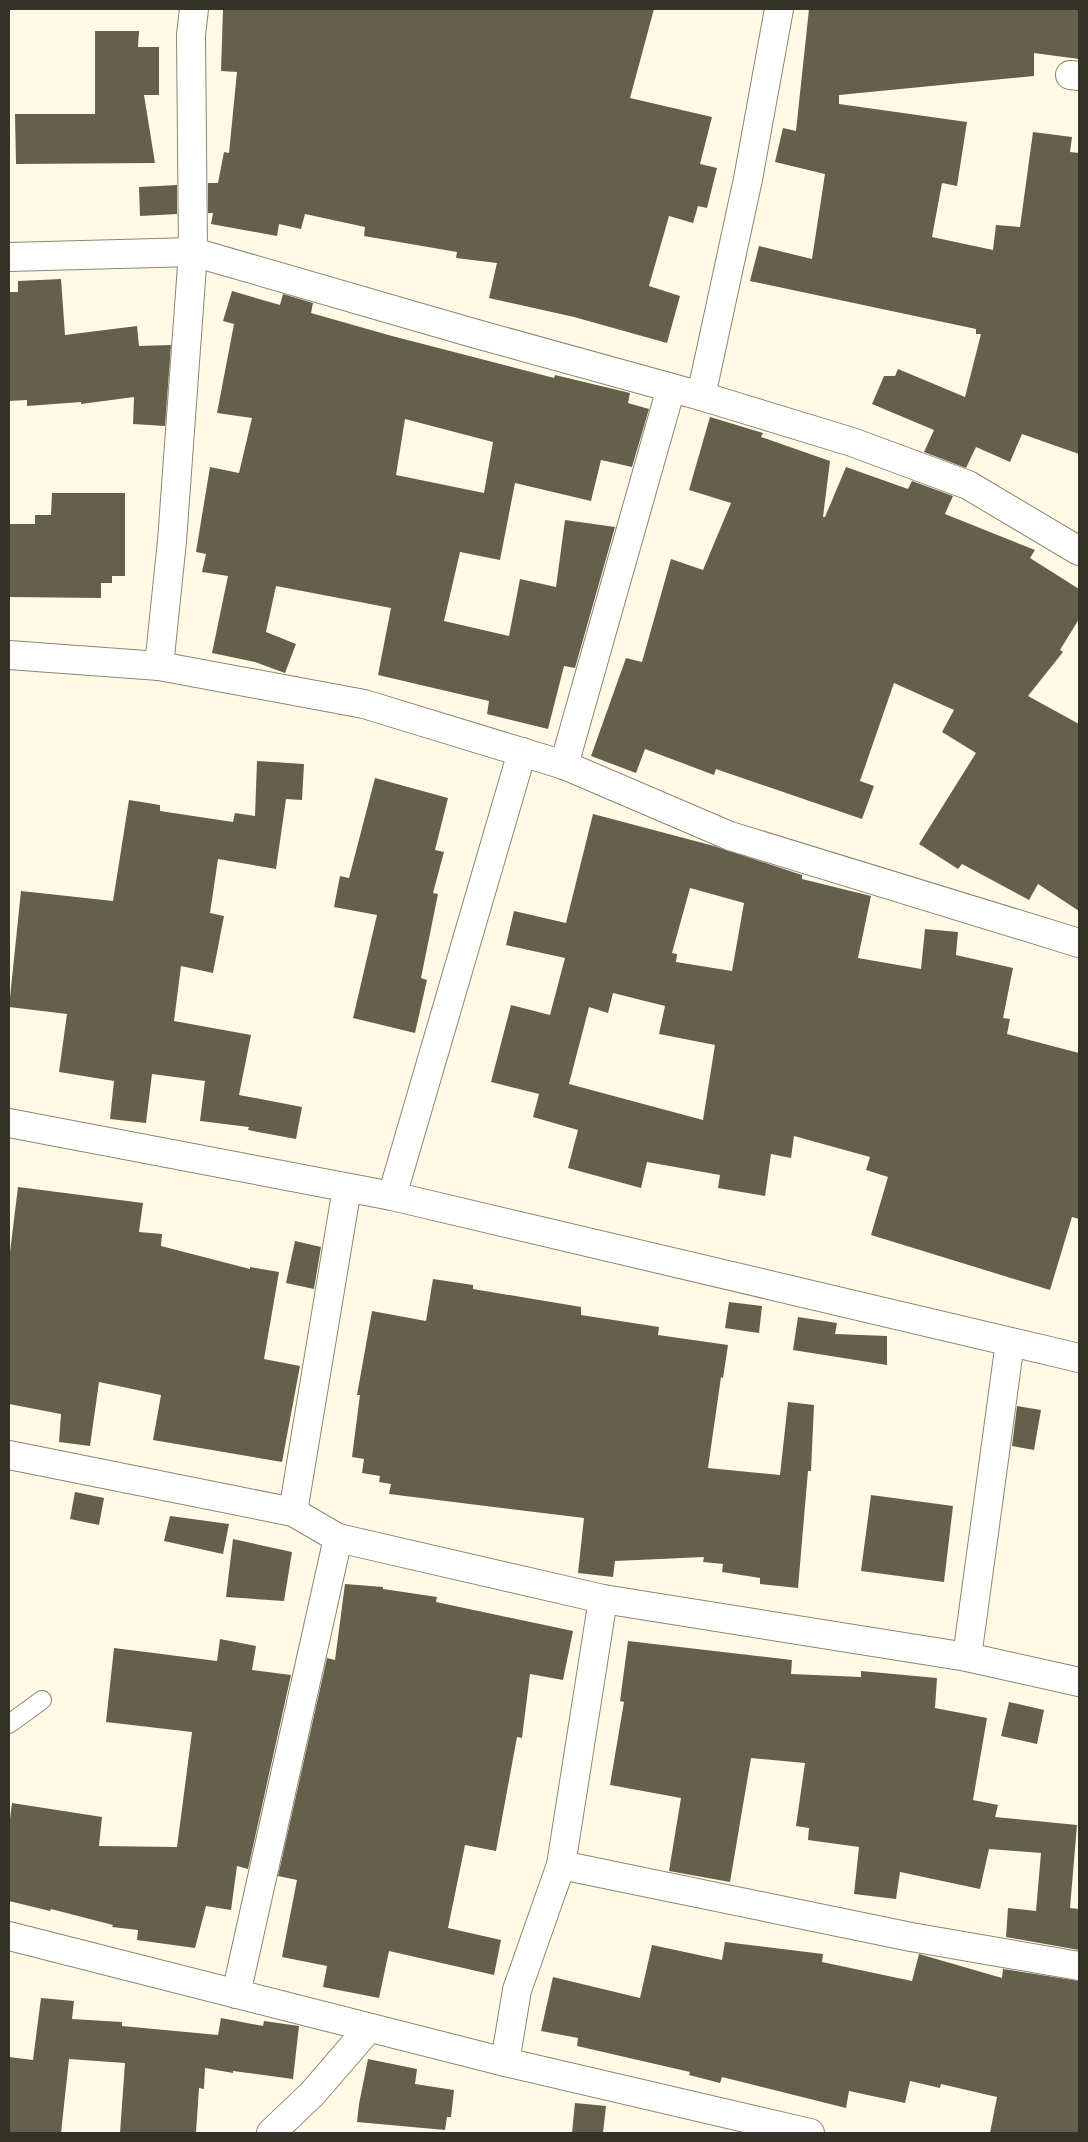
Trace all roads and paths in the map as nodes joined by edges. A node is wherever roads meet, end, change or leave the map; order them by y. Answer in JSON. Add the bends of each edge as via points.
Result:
{"nodes":[{"id":1,"x":194,"y":9,"type":"edge"},
{"id":2,"x":779,"y":9,"type":"edge"},
{"id":3,"x":193,"y":252,"type":"junction"},
{"id":4,"x":9,"y":257,"type":"edge"},
{"id":5,"x":671,"y":388,"type":"junction"},
{"id":6,"x":701,"y":396,"type":"junction"},
{"id":7,"x":1079,"y":551,"type":"edge"},
{"id":8,"x":9,"y":655,"type":"edge"},
{"id":9,"x":159,"y":666,"type":"junction"},
{"id":10,"x":522,"y":752,"type":"junction"},
{"id":11,"x":564,"y":765,"type":"junction"},
{"id":12,"x":1079,"y":943,"type":"edge"},
{"id":13,"x":9,"y":1124,"type":"edge"},
{"id":14,"x":347,"y":1188,"type":"junction"},
{"id":15,"x":392,"y":1196,"type":"junction"},
{"id":16,"x":1010,"y":1342,"type":"junction"},
{"id":17,"x":1079,"y":1358,"type":"edge"},
{"id":18,"x":9,"y":1455,"type":"edge"},
{"id":19,"x":293,"y":1512,"type":"junction"},
{"id":20,"x":338,"y":1538,"type":"junction"},
{"id":21,"x":603,"y":1598,"type":"junction"},
{"id":22,"x":966,"y":1657,"type":"junction"},
{"id":23,"x":1079,"y":1682,"type":"edge"},
{"id":24,"x":42,"y":1700,"type":"dead end"},
{"id":25,"x":9,"y":1724,"type":"edge"},
{"id":26,"x":561,"y":1865,"type":"junction"},
{"id":27,"x":9,"y":1936,"type":"edge"},
{"id":28,"x":1079,"y":1966,"type":"edge"},
{"id":29,"x":236,"y":1994,"type":"junction"},
{"id":30,"x":369,"y":2028,"type":"junction"},
{"id":31,"x":505,"y":2062,"type":"junction"},
{"id":32,"x":271,"y":2133,"type":"edge"},
{"id":33,"x":810,"y":2133,"type":"edge"}],
"edges":[{"from":1,"to":3,"type":"street","via":[[191,35]]},
{"from":2,"to":6,"type":"street","via":[[748,179]]},
{"from":3,"to":4,"type":"street"},
{"from":3,"to":5,"type":"street"},
{"from":3,"to":9,"type":"street","via":[[172,540]]},
{"from":5,"to":6,"type":"street"},
{"from":5,"to":11,"type":"street"},
{"from":6,"to":7,"type":"street","via":[[852,442],[968,485]]},
{"from":8,"to":9,"type":"street"},
{"from":9,"to":10,"type":"street","via":[[364,704]]},
{"from":10,"to":11,"type":"street"},
{"from":10,"to":15,"type":"street"},
{"from":11,"to":12,"type":"street","via":[[730,836]]},
{"from":13,"to":14,"type":"street"},
{"from":14,"to":15,"type":"street"},
{"from":14,"to":19,"type":"street"},
{"from":15,"to":16,"type":"street"},
{"from":16,"to":17,"type":"street"},
{"from":16,"to":22,"type":"street"},
{"from":18,"to":19,"type":"street"},
{"from":19,"to":20,"type":"street"},
{"from":20,"to":21,"type":"street"},
{"from":20,"to":29,"type":"street"},
{"from":21,"to":22,"type":"street"},
{"from":21,"to":26,"type":"street"},
{"from":22,"to":23,"type":"street"},
{"from":24,"to":25,"type":"lane"},
{"from":26,"to":28,"type":"street","via":[[911,1936]]},
{"from":26,"to":31,"type":"street","via":[[518,1990]]},
{"from":27,"to":29,"type":"street"},
{"from":29,"to":30,"type":"street"},
{"from":30,"to":31,"type":"street"},
{"from":30,"to":32,"type":"street","via":[[312,2094]]},
{"from":31,"to":33,"type":"street"}]}
